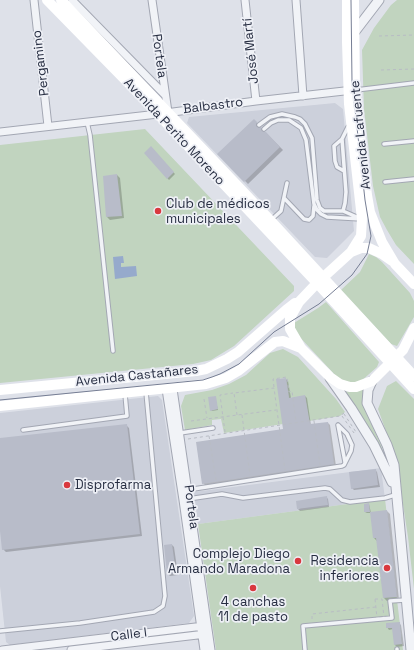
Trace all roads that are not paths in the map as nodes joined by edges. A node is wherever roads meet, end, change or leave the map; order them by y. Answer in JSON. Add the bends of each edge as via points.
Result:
{"nodes":[{"id":1,"x":34,"y":0,"type":"edge"},
{"id":2,"x":47,"y":0,"type":"edge"},
{"id":3,"x":61,"y":0,"type":"edge"},
{"id":4,"x":72,"y":0,"type":"edge"},
{"id":5,"x":152,"y":0,"type":"edge"},
{"id":6,"x":245,"y":0,"type":"edge"},
{"id":7,"x":296,"y":0,"type":"edge"},
{"id":8,"x":347,"y":0,"type":"edge"},
{"id":9,"x":354,"y":0,"type":"edge"},
{"id":10,"x":379,"y":0,"type":"edge"},
{"id":11,"x":355,"y":31,"type":"junction"},
{"id":12,"x":347,"y":42,"type":"junction"},
{"id":13,"x":414,"y":83,"type":"edge"},
{"id":14,"x":352,"y":90,"type":"junction"},
{"id":15,"x":165,"y":95,"type":"junction"},
{"id":16,"x":303,"y":96,"type":"junction"},
{"id":17,"x":256,"y":101,"type":"junction"},
{"id":18,"x":163,"y":113,"type":"junction"},
{"id":19,"x":87,"y":122,"type":"junction"},
{"id":20,"x":351,"y":123,"type":"junction"},
{"id":21,"x":259,"y":125,"type":"dead end"},
{"id":22,"x":48,"y":126,"type":"junction"},
{"id":23,"x":264,"y":129,"type":"dead end"},
{"id":24,"x":0,"y":132,"type":"edge"},
{"id":25,"x":342,"y":139,"type":"junction"},
{"id":26,"x":414,"y":141,"type":"edge"},
{"id":27,"x":384,"y":144,"type":"dead end"},
{"id":28,"x":344,"y":171,"type":"junction"},
{"id":29,"x":414,"y":179,"type":"edge"},
{"id":30,"x":385,"y":182,"type":"dead end"},
{"id":31,"x":287,"y":183,"type":"dead end"},
{"id":32,"x":284,"y":198,"type":"junction"},
{"id":33,"x":314,"y":204,"type":"junction"},
{"id":34,"x":343,"y":211,"type":"junction"},
{"id":35,"x":362,"y":219,"type":"junction"},
{"id":36,"x":270,"y":220,"type":"junction"},
{"id":37,"x":351,"y":252,"type":"junction"},
{"id":38,"x":395,"y":264,"type":"junction"},
{"id":39,"x":320,"y":280,"type":"junction"},
{"id":40,"x":413,"y":285,"type":"edge"},
{"id":41,"x":299,"y":302,"type":"junction"},
{"id":42,"x":414,"y":328,"type":"edge"},
{"id":43,"x":414,"y":346,"type":"edge"},
{"id":44,"x":301,"y":348,"type":"junction"},
{"id":45,"x":113,"y":351,"type":"dead end"},
{"id":46,"x":397,"y":357,"type":"junction"},
{"id":47,"x":414,"y":376,"type":"edge"},
{"id":48,"x":330,"y":377,"type":"junction"},
{"id":49,"x":372,"y":381,"type":"junction"},
{"id":50,"x":170,"y":389,"type":"junction"},
{"id":51,"x":414,"y":389,"type":"edge"},
{"id":52,"x":0,"y":390,"type":"edge"},
{"id":53,"x":146,"y":391,"type":"junction"},
{"id":54,"x":125,"y":393,"type":"junction"},
{"id":55,"x":0,"y":406,"type":"edge"},
{"id":56,"x":213,"y":428,"type":"dead end"},
{"id":57,"x":23,"y":430,"type":"dead end"},
{"id":58,"x":181,"y":436,"type":"junction"},
{"id":59,"x":345,"y":462,"type":"junction"},
{"id":60,"x":185,"y":491,"type":"junction"},
{"id":61,"x":396,"y":493,"type":"junction"},
{"id":62,"x":187,"y":500,"type":"junction"},
{"id":63,"x":406,"y":600,"type":"junction"},
{"id":64,"x":205,"y":626,"type":"junction"},
{"id":65,"x":0,"y":631,"type":"edge"},
{"id":66,"x":206,"y":634,"type":"junction"},
{"id":67,"x":2,"y":650,"type":"edge"},
{"id":68,"x":71,"y":650,"type":"edge"},
{"id":69,"x":204,"y":650,"type":"edge"},
{"id":70,"x":211,"y":650,"type":"edge"},
{"id":71,"x":305,"y":650,"type":"edge"},
{"id":72,"x":411,"y":650,"type":"edge"}],
"edges":[{"from":1,"to":22,"type":"street","name":"Pergamino"},
{"from":2,"to":18,"type":"main road","name":"Avenida Perito Moreno"},
{"from":3,"to":18,"type":"main road","name":"Avenida Perito Moreno"},
{"from":4,"to":15,"type":"street"},
{"from":5,"to":15,"type":"street","name":"Portela"},
{"from":6,"to":17,"type":"street","name":"José Martí"},
{"from":7,"to":16,"type":"street"},
{"from":8,"to":12,"type":"main road","name":"Avenida Lafuente"},
{"from":9,"to":11,"type":"main road","name":"Avenida Lafuente"},
{"from":10,"to":11,"type":"street"},
{"from":11,"to":12,"type":"street"},
{"from":11,"to":14,"type":"main road","name":"Avenida Lafuente"},
{"from":12,"to":14,"type":"main road","name":"Avenida Lafuente"},
{"from":13,"to":14,"type":"lane"},
{"from":14,"to":16,"type":"street","name":"Balbastro"},
{"from":14,"to":20,"type":"main road","name":"Avenida Lafuente"},
{"from":14,"to":38,"type":"main road","name":"Avenida Lafuente","via":[[370,212],[382,242]]},
{"from":15,"to":18,"type":"street","name":"Portela"},
{"from":16,"to":17,"type":"street","name":"Balbastro"},
{"from":17,"to":18,"type":"street","name":"Balbastro"},
{"from":18,"to":19,"type":"street","name":"Balbastro"},
{"from":18,"to":36,"type":"main road","name":"Avenida Perito Moreno"},
{"from":18,"to":39,"type":"main road","name":"Avenida Perito Moreno"},
{"from":19,"to":22,"type":"street","name":"Balbastro"},
{"from":19,"to":45,"type":"lane"},
{"from":20,"to":25,"type":"lane"},
{"from":20,"to":35,"type":"main road","name":"Avenida Lafuente"},
{"from":21,"to":34,"type":"lane","via":[[270,117],[282,114],[300,119],[305,124],[312,138],[317,200],[320,208],[324,211]]},
{"from":22,"to":24,"type":"street","name":"Balbastro"},
{"from":23,"to":33,"type":"lane","via":[[278,120],[288,120],[301,128],[306,140]]},
{"from":25,"to":28,"type":"lane"},
{"from":25,"to":28,"type":"lane","via":[[334,146],[337,168]]},
{"from":26,"to":27,"type":"lane"},
{"from":28,"to":34,"type":"lane","via":[[346,192]]},
{"from":29,"to":30,"type":"lane"},
{"from":31,"to":32,"type":"lane"},
{"from":32,"to":33,"type":"lane","via":[[304,219],[310,220]]},
{"from":32,"to":36,"type":"lane","via":[[281,210]]},
{"from":33,"to":35,"type":"lane","via":[[321,214],[327,217]]},
{"from":34,"to":35,"type":"lane"},
{"from":35,"to":37,"type":"main road","name":"Avenida Lafuente","via":[[361,236]]},
{"from":36,"to":39,"type":"main road","name":"Avenida Perito Moreno"},
{"from":37,"to":38,"type":"main road","name":"Avenida Lafuente","via":[[369,248]]},
{"from":37,"to":39,"type":"main road","name":"Avenida Lafuente"},
{"from":38,"to":40,"type":"main road","name":"Avenida Lafuente"},
{"from":39,"to":41,"type":"main road","name":"Avenida Lafuente"},
{"from":39,"to":46,"type":"main road","name":"Avenida Perito Moreno"},
{"from":41,"to":44,"type":"main road","via":[[289,322],[290,329]]},
{"from":41,"to":52,"type":"main road","name":"Avenida Castañares","via":[[286,310],[238,352],[206,369]]},
{"from":42,"to":46,"type":"main road"},
{"from":43,"to":46,"type":"main road"},
{"from":44,"to":48,"type":"main road"},
{"from":44,"to":50,"type":"main road","name":"Avenida Castañares","via":[[283,341],[275,342],[226,378],[206,384]]},
{"from":46,"to":47,"type":"main road","name":"Avenida Perito Moreno"},
{"from":46,"to":49,"type":"main road"},
{"from":46,"to":51,"type":"main road","name":"Avenida Perito Moreno"},
{"from":48,"to":49,"type":"main road","via":[[350,387]]},
{"from":48,"to":61,"type":"street","via":[[348,410],[381,457]]},
{"from":49,"to":61,"type":"street","via":[[367,403],[391,455]]},
{"from":50,"to":53,"type":"main road","name":"Avenida Castañares"},
{"from":50,"to":58,"type":"street","name":"Portela"},
{"from":50,"to":60,"type":"street","name":"Portela"},
{"from":53,"to":54,"type":"main road","name":"Avenida Castañares"},
{"from":53,"to":65,"type":"lane","via":[[165,596],[163,606],[154,612]]},
{"from":54,"to":55,"type":"main road","name":"Avenida Castañares"},
{"from":54,"to":57,"type":"lane","via":[[127,416]]},
{"from":56,"to":58,"type":"lane"},
{"from":58,"to":60,"type":"street","name":"Portela"},
{"from":59,"to":59,"type":"lane","via":[[341,440],[338,426],[347,434],[352,445]]},
{"from":59,"to":60,"type":"lane","via":[[342,466],[320,470]]},
{"from":60,"to":62,"type":"street","name":"Portela"},
{"from":61,"to":62,"type":"lane","via":[[385,498],[350,502],[342,500],[330,489],[325,488],[243,498],[222,494]]},
{"from":61,"to":63,"type":"street"},
{"from":62,"to":64,"type":"street","name":"Portela"},
{"from":63,"to":71,"type":"lane","via":[[390,601],[392,618],[303,626]]},
{"from":63,"to":72,"type":"street"},
{"from":64,"to":66,"type":"street","name":"Portela"},
{"from":64,"to":67,"type":"street","name":"Calle I"},
{"from":66,"to":68,"type":"street","name":"Calle I"},
{"from":66,"to":69,"type":"street","name":"Portela"},
{"from":66,"to":70,"type":"street","name":"Portela"}]}
